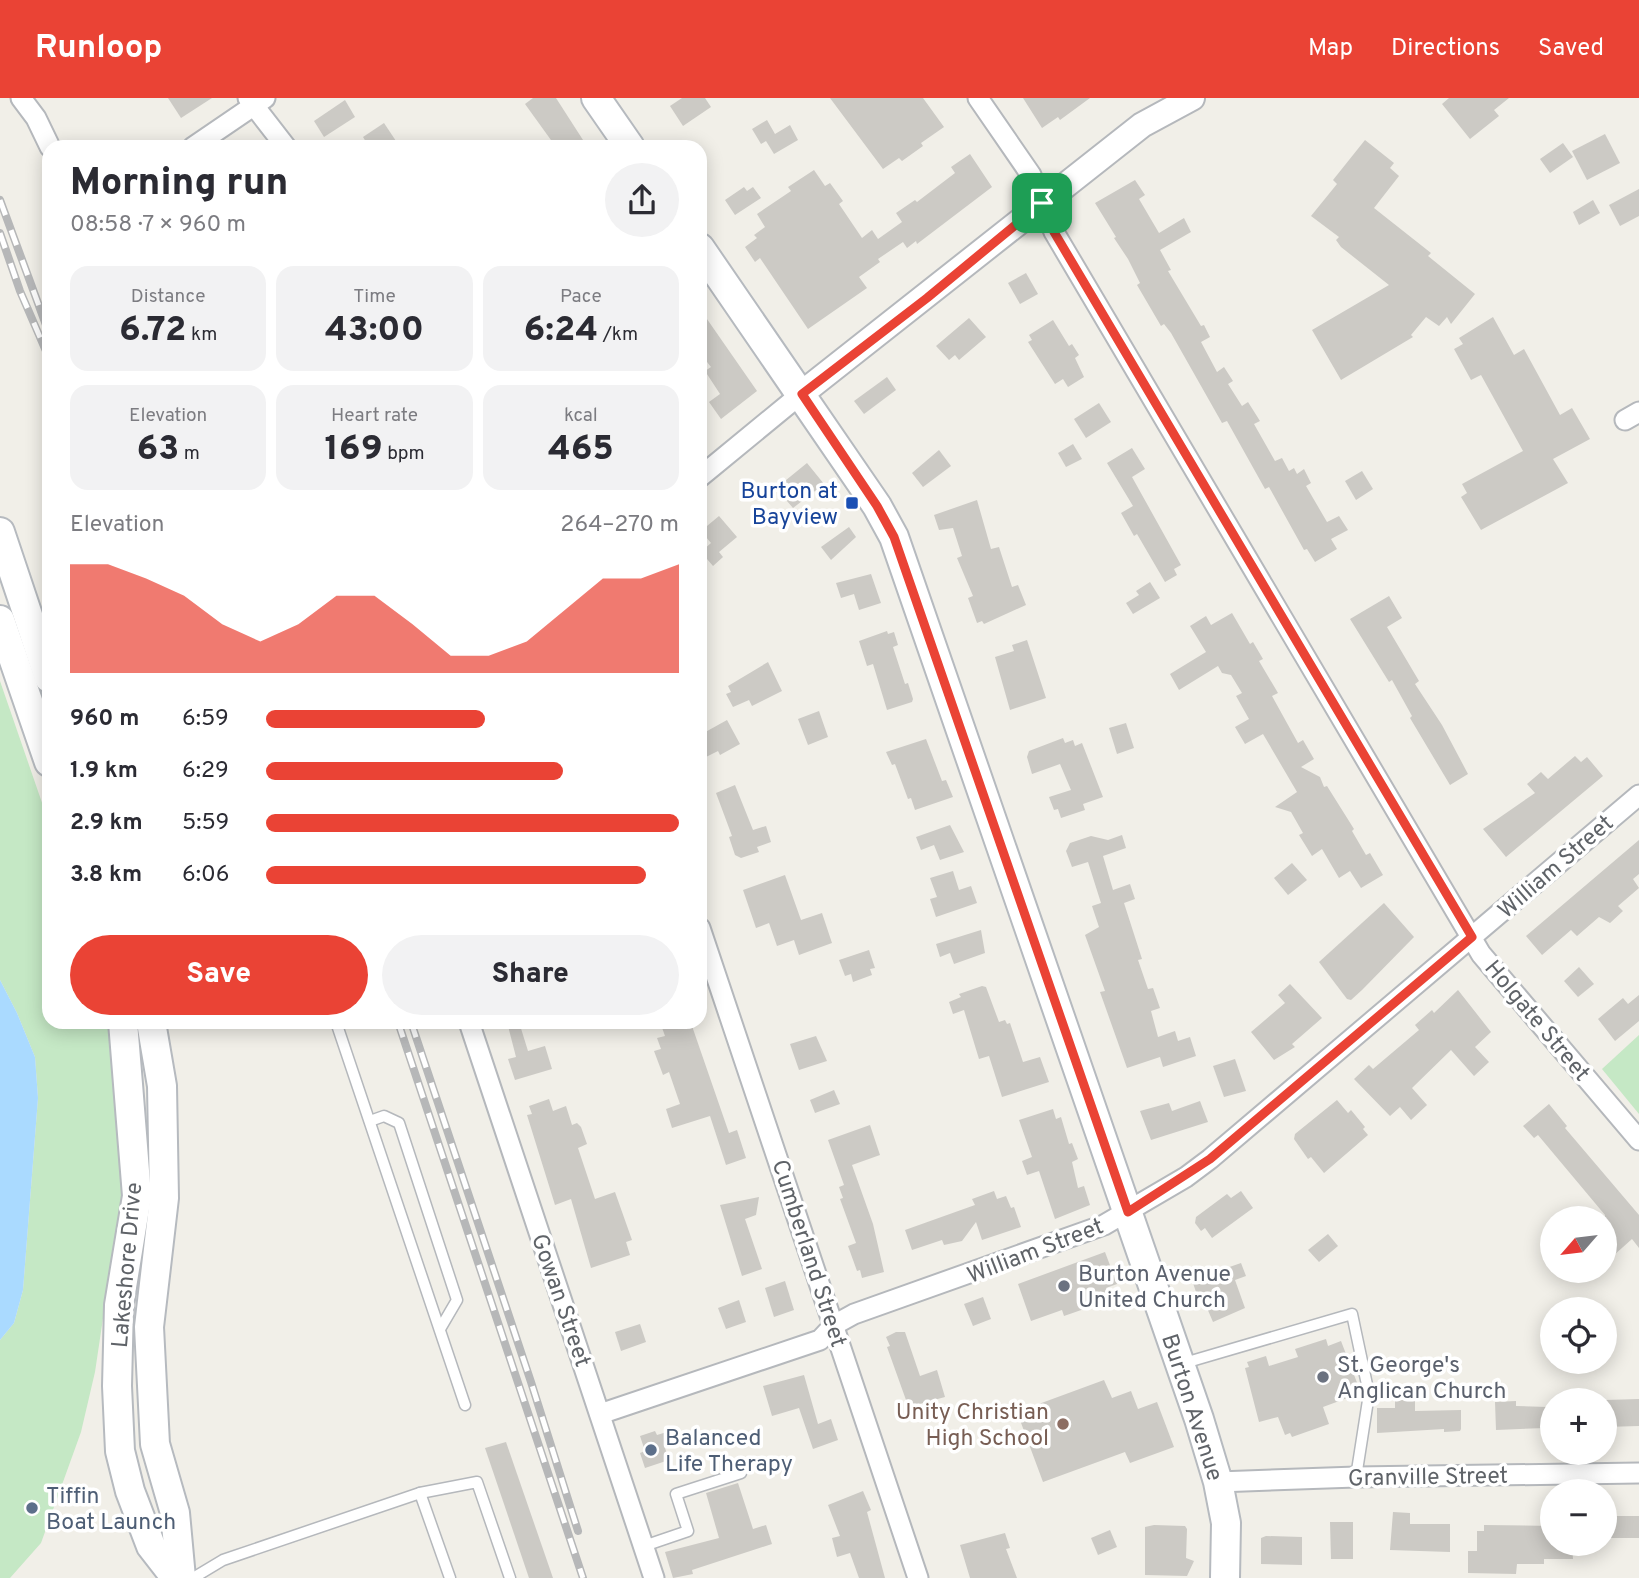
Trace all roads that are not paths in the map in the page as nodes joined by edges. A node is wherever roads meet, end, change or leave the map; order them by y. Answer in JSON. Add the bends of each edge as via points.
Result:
{"nodes":[{"id":1,"x":21,"y":98,"type":"edge"},
{"id":2,"x":596,"y":98,"type":"edge"},
{"id":3,"x":978,"y":98,"type":"edge"},
{"id":4,"x":1192,"y":98,"type":"edge"},
{"id":5,"x":256,"y":101,"type":"edge"},
{"id":6,"x":47,"y":140,"type":"edge"},
{"id":7,"x":203,"y":140,"type":"edge"},
{"id":8,"x":281,"y":140,"type":"edge"},
{"id":9,"x":625,"y":140,"type":"edge"},
{"id":10,"x":1042,"y":203,"type":"junction"},
{"id":11,"x":707,"y":258,"type":"edge"},
{"id":12,"x":802,"y":394,"type":"junction"},
{"id":13,"x":707,"y":471,"type":"edge"},
{"id":14,"x":0,"y":532,"type":"edge"},
{"id":15,"x":0,"y":620,"type":"edge"},
{"id":16,"x":42,"y":657,"type":"edge"},
{"id":17,"x":42,"y":742,"type":"edge"},
{"id":18,"x":1639,"y":795,"type":"edge"},
{"id":19,"x":1472,"y":937,"type":"junction"},
{"id":20,"x":707,"y":949,"type":"edge"},
{"id":21,"x":124,"y":1029,"type":"edge"},
{"id":22,"x":152,"y":1029,"type":"edge"},
{"id":23,"x":338,"y":1029,"type":"edge"},
{"id":24,"x":471,"y":1029,"type":"edge"},
{"id":25,"x":370,"y":1121,"type":"junction"},
{"id":26,"x":1639,"y":1140,"type":"edge"},
{"id":27,"x":1128,"y":1212,"type":"junction"},
{"id":28,"x":834,"y":1325,"type":"junction"},
{"id":29,"x":440,"y":1329,"type":"junction"},
{"id":30,"x":1180,"y":1364,"type":"junction"},
{"id":31,"x":465,"y":1405,"type":"dead end"},
{"id":32,"x":600,"y":1414,"type":"junction"},
{"id":33,"x":741,"y":1473,"type":"dead end"},
{"id":34,"x":1639,"y":1473,"type":"edge"},
{"id":35,"x":1356,"y":1477,"type":"junction"},
{"id":36,"x":1218,"y":1482,"type":"junction"},
{"id":37,"x":420,"y":1493,"type":"junction"},
{"id":38,"x":643,"y":1546,"type":"junction"},
{"id":39,"x":179,"y":1578,"type":"edge"},
{"id":40,"x":193,"y":1578,"type":"edge"},
{"id":41,"x":450,"y":1578,"type":"edge"},
{"id":42,"x":510,"y":1578,"type":"edge"},
{"id":43,"x":654,"y":1578,"type":"edge"},
{"id":44,"x":918,"y":1578,"type":"edge"},
{"id":45,"x":1224,"y":1578,"type":"edge"}],
"edges":[{"from":1,"to":6,"type":"street"},
{"from":2,"to":9,"type":"main road"},
{"from":3,"to":10,"type":"street","name":"Holgate Street","via":[[1031,176]]},
{"from":4,"to":10,"type":"street","via":[[1142,125]]},
{"from":5,"to":7,"type":"street"},
{"from":5,"to":8,"type":"street"},
{"from":10,"to":12,"type":"street"},
{"from":10,"to":19,"type":"street","name":"Holgate Street","via":[[1054,232]]},
{"from":11,"to":12,"type":"main road","name":"Burton Avenue"},
{"from":12,"to":13,"type":"street"},
{"from":12,"to":27,"type":"main road","name":"Burton Avenue","via":[[894,537]]},
{"from":14,"to":16,"type":"main road"},
{"from":15,"to":17,"type":"main road"},
{"from":18,"to":19,"type":"street","name":"William Street"},
{"from":19,"to":26,"type":"street","name":"Holgate Street"},
{"from":19,"to":27,"type":"street","name":"William Street","via":[[1210,1159]]},
{"from":20,"to":28,"type":"street","name":"Cumberland Street"},
{"from":21,"to":39,"type":"main road","name":"Lakeshore Drive","via":[[137,1196],[119,1304],[120,1451],[151,1546]]},
{"from":22,"to":39,"type":"main road","name":"Lakeshore Drive","via":[[162,1086],[164,1198],[149,1327],[155,1444],[175,1513]]},
{"from":23,"to":25,"type":"lane"},
{"from":24,"to":32,"type":"street","name":"Gowan Street"},
{"from":25,"to":29,"type":"lane"},
{"from":25,"to":29,"type":"lane","via":[[384,1116],[399,1124],[457,1300]]},
{"from":27,"to":28,"type":"street","name":"William Street","via":[[1104,1225]]},
{"from":27,"to":30,"type":"main road","name":"Burton Avenue"},
{"from":28,"to":32,"type":"street","name":"William Street","via":[[820,1340]]},
{"from":28,"to":44,"type":"street","name":"Cumberland Street"},
{"from":29,"to":31,"type":"lane"},
{"from":30,"to":35,"type":"lane","via":[[1352,1314],[1368,1394]]},
{"from":30,"to":36,"type":"main road","name":"Burton Avenue"},
{"from":32,"to":38,"type":"street","name":"Gowan Street"},
{"from":33,"to":38,"type":"lane","via":[[677,1494],[688,1531]]},
{"from":34,"to":35,"type":"street","name":"Granville Street"},
{"from":35,"to":36,"type":"street","name":"Granville Street"},
{"from":36,"to":45,"type":"main road","name":"Burton Avenue","via":[[1226,1523]]},
{"from":37,"to":40,"type":"lane","via":[[223,1560]]},
{"from":37,"to":41,"type":"lane"},
{"from":37,"to":42,"type":"lane","via":[[477,1482]]},
{"from":38,"to":43,"type":"street","name":"Gowan Street"}]}
